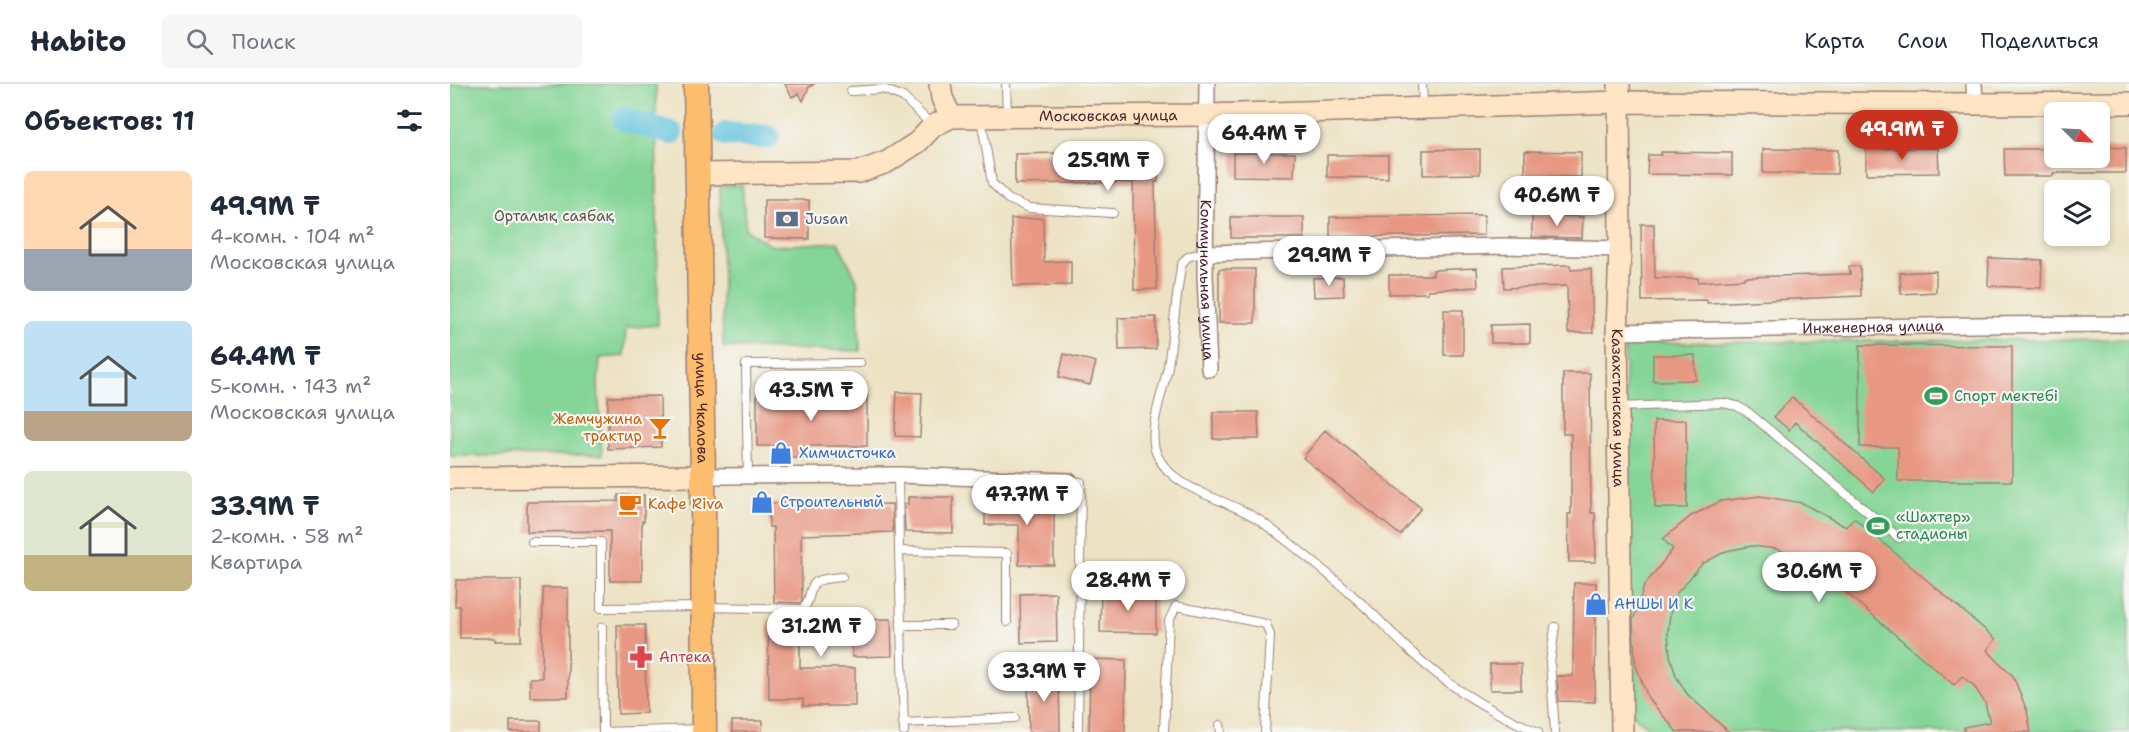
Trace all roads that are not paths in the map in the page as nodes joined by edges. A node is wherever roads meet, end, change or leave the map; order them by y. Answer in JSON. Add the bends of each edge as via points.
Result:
{"nodes":[{"id":1,"x":696,"y":84,"type":"edge"},
{"id":2,"x":940,"y":84,"type":"edge"},
{"id":3,"x":1006,"y":84,"type":"edge"},
{"id":4,"x":1207,"y":84,"type":"edge"},
{"id":5,"x":1422,"y":84,"type":"edge"},
{"id":6,"x":851,"y":91,"type":"dead end"},
{"id":7,"x":1619,"y":93,"type":"edge"},
{"id":8,"x":1974,"y":94,"type":"edge"},
{"id":9,"x":2129,"y":103,"type":"edge"},
{"id":10,"x":1423,"y":107,"type":"junction"},
{"id":11,"x":1207,"y":115,"type":"junction"},
{"id":12,"x":981,"y":118,"type":"junction"},
{"id":13,"x":1006,"y":118,"type":"junction"},
{"id":14,"x":942,"y":122,"type":"junction"},
{"id":15,"x":697,"y":174,"type":"junction"},
{"id":16,"x":1113,"y":213,"type":"dead end"},
{"id":17,"x":1620,"y":249,"type":"junction"},
{"id":18,"x":1206,"y":253,"type":"junction"},
{"id":19,"x":2129,"y":324,"type":"edge"},
{"id":20,"x":1617,"y":332,"type":"junction"},
{"id":21,"x":860,"y":363,"type":"dead end"},
{"id":22,"x":1209,"y":369,"type":"dead end"},
{"id":23,"x":1618,"y":407,"type":"junction"},
{"id":24,"x":898,"y":475,"type":"junction"},
{"id":25,"x":703,"y":476,"type":"junction"},
{"id":26,"x":748,"y":476,"type":"junction"},
{"id":27,"x":450,"y":478,"type":"edge"},
{"id":28,"x":1069,"y":481,"type":"joint"},
{"id":29,"x":1899,"y":538,"type":"dead end"},
{"id":30,"x":532,"y":542,"type":"dead end"},
{"id":31,"x":899,"y":551,"type":"junction"},
{"id":32,"x":842,"y":578,"type":"dead end"},
{"id":33,"x":1079,"y":580,"type":"junction"},
{"id":34,"x":1156,"y":580,"type":"dead end"},
{"id":35,"x":703,"y":607,"type":"junction"},
{"id":36,"x":1007,"y":622,"type":"dead end"},
{"id":37,"x":901,"y":625,"type":"junction"},
{"id":38,"x":951,"y":625,"type":"dead end"},
{"id":39,"x":602,"y":627,"type":"dead end"},
{"id":40,"x":1555,"y":627,"type":"dead end"},
{"id":41,"x":1015,"y":718,"type":"dead end"},
{"id":42,"x":903,"y":728,"type":"edge"},
{"id":43,"x":603,"y":731,"type":"edge"},
{"id":44,"x":704,"y":731,"type":"edge"},
{"id":45,"x":1078,"y":732,"type":"edge"},
{"id":46,"x":1164,"y":732,"type":"edge"},
{"id":47,"x":1266,"y":732,"type":"edge"},
{"id":48,"x":1538,"y":732,"type":"edge"},
{"id":49,"x":1555,"y":732,"type":"edge"},
{"id":50,"x":1622,"y":732,"type":"edge"}],
"edges":[{"from":1,"to":15,"type":"main road","name":"улица Чкалова"},
{"from":2,"to":14,"type":"street"},
{"from":3,"to":13,"type":"lane"},
{"from":4,"to":11,"type":"street","name":"Коммунальная улица"},
{"from":5,"to":10,"type":"lane"},
{"from":6,"to":14,"type":"lane","via":[[883,89]]},
{"from":7,"to":8,"type":"street","name":"Московская улица"},
{"from":7,"to":10,"type":"street","name":"Московская улица"},
{"from":7,"to":17,"type":"street","name":"Казахстанская улица"},
{"from":8,"to":9,"type":"street","name":"Московская улица"},
{"from":10,"to":11,"type":"street","name":"Московская улица"},
{"from":11,"to":13,"type":"street","name":"Московская улица"},
{"from":11,"to":18,"type":"street","name":"Коммунальная улица"},
{"from":12,"to":13,"type":"street","name":"Московская улица"},
{"from":12,"to":14,"type":"street","name":"Московская улица"},
{"from":12,"to":16,"type":"lane","via":[[992,183],[1008,199],[1029,208]]},
{"from":14,"to":15,"type":"street","via":[[887,162],[859,172]]},
{"from":15,"to":25,"type":"main road","name":"улица Чкалова"},
{"from":17,"to":18,"type":"street","via":[[1503,246]]},
{"from":17,"to":20,"type":"street","name":"Казахстанская улица"},
{"from":18,"to":22,"type":"street","name":"Коммунальная улица"},
{"from":18,"to":48,"type":"lane","via":[[1188,256],[1181,267],[1167,368],[1154,425],[1156,453],[1167,471],[1259,520],[1461,692]]},
{"from":19,"to":20,"type":"street","name":"Инженерная улица"},
{"from":20,"to":23,"type":"street","name":"Казахстанская улица"},
{"from":21,"to":26,"type":"lane","via":[[746,364]]},
{"from":23,"to":29,"type":"lane","via":[[1723,403],[1737,406]]},
{"from":23,"to":50,"type":"street","name":"Казахстанская улица"},
{"from":24,"to":26,"type":"street"},
{"from":24,"to":28,"type":"street"},
{"from":24,"to":31,"type":"lane"},
{"from":25,"to":26,"type":"street"},
{"from":25,"to":27,"type":"street"},
{"from":25,"to":35,"type":"main road","name":"улица Чкалова"},
{"from":28,"to":33,"type":"lane","via":[[1081,482]]},
{"from":30,"to":35,"type":"lane","via":[[601,543],[601,608]]},
{"from":31,"to":36,"type":"lane","via":[[1007,553]]},
{"from":31,"to":37,"type":"lane"},
{"from":32,"to":35,"type":"lane","via":[[818,580],[803,609]]},
{"from":33,"to":34,"type":"lane"},
{"from":33,"to":45,"type":"lane"},
{"from":35,"to":44,"type":"main road","name":"улица Чкалова"},
{"from":37,"to":38,"type":"lane"},
{"from":37,"to":42,"type":"lane"},
{"from":39,"to":43,"type":"lane"},
{"from":40,"to":49,"type":"lane","via":[[1550,663]]},
{"from":41,"to":42,"type":"lane"},
{"from":43,"to":44,"type":"lane"},
{"from":46,"to":47,"type":"lane","via":[[1169,621],[1176,606],[1266,624],[1270,635]]}]}
